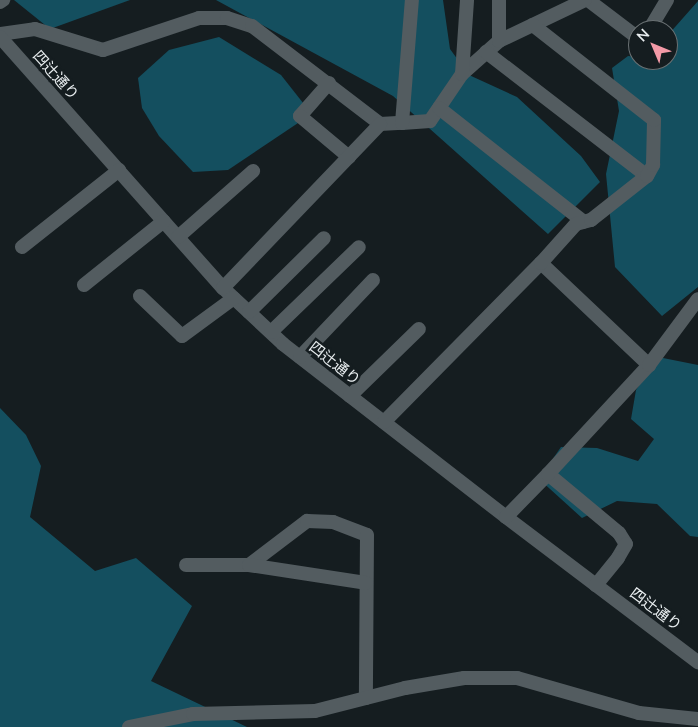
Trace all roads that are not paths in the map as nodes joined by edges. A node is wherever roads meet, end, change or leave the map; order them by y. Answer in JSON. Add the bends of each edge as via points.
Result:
{"nodes":[{"id":1,"x":412,"y":0,"type":"edge"},
{"id":2,"x":467,"y":0,"type":"edge"},
{"id":3,"x":500,"y":0,"type":"edge"},
{"id":4,"x":587,"y":0,"type":"edge"},
{"id":5,"x":667,"y":0,"type":"edge"},
{"id":6,"x":655,"y":20,"type":"edge"},
{"id":7,"x":533,"y":25,"type":"junction"},
{"id":8,"x":628,"y":31,"type":"edge"},
{"id":9,"x":0,"y":36,"type":"edge"},
{"id":10,"x":499,"y":40,"type":"junction"},
{"id":11,"x":486,"y":52,"type":"junction"},
{"id":12,"x":462,"y":74,"type":"junction"},
{"id":13,"x":329,"y":83,"type":"junction"},
{"id":14,"x":439,"y":108,"type":"junction"},
{"id":15,"x":402,"y":123,"type":"junction"},
{"id":16,"x":380,"y":124,"type":"junction"},
{"id":17,"x":348,"y":157,"type":"junction"},
{"id":18,"x":119,"y":170,"type":"junction"},
{"id":19,"x":253,"y":171,"type":"dead end"},
{"id":20,"x":647,"y":176,"type":"junction"},
{"id":21,"x":164,"y":221,"type":"junction"},
{"id":22,"x":584,"y":222,"type":"junction"},
{"id":23,"x":178,"y":237,"type":"junction"},
{"id":24,"x":324,"y":238,"type":"dead end"},
{"id":25,"x":359,"y":246,"type":"dead end"},
{"id":26,"x":22,"y":247,"type":"dead end"},
{"id":27,"x":541,"y":263,"type":"junction"},
{"id":28,"x":373,"y":280,"type":"dead end"},
{"id":29,"x":84,"y":285,"type":"dead end"},
{"id":30,"x":223,"y":288,"type":"junction"},
{"id":31,"x":140,"y":296,"type":"dead end"},
{"id":32,"x":234,"y":298,"type":"junction"},
{"id":33,"x":697,"y":303,"type":"edge"},
{"id":34,"x":249,"y":312,"type":"junction"},
{"id":35,"x":418,"y":329,"type":"dead end"},
{"id":36,"x":271,"y":332,"type":"junction"},
{"id":37,"x":300,"y":356,"type":"junction"},
{"id":38,"x":648,"y":365,"type":"junction"},
{"id":39,"x":350,"y":396,"type":"junction"},
{"id":40,"x":384,"y":422,"type":"junction"},
{"id":41,"x":548,"y":474,"type":"junction"},
{"id":42,"x":506,"y":517,"type":"junction"},
{"id":43,"x":186,"y":565,"type":"dead end"},
{"id":44,"x":249,"y":565,"type":"junction"},
{"id":45,"x":366,"y":583,"type":"junction"},
{"id":46,"x":596,"y":585,"type":"junction"},
{"id":47,"x":698,"y":662,"type":"edge"},
{"id":48,"x":366,"y":698,"type":"junction"},
{"id":49,"x":698,"y":719,"type":"edge"},
{"id":50,"x":129,"y":727,"type":"edge"}],
"edges":[{"from":1,"to":15,"type":"street"},
{"from":2,"to":12,"type":"street"},
{"from":3,"to":10,"type":"street"},
{"from":4,"to":7,"type":"street"},
{"from":4,"to":8,"type":"street"},
{"from":5,"to":6,"type":"street"},
{"from":7,"to":10,"type":"street"},
{"from":7,"to":20,"type":"street","via":[[654,120],[654,165]]},
{"from":9,"to":13,"type":"street","via":[[35,29],[103,50],[198,18],[227,18],[252,26]]},
{"from":9,"to":18,"type":"street","name":"四辻通り"},
{"from":10,"to":11,"type":"street"},
{"from":11,"to":12,"type":"street"},
{"from":11,"to":20,"type":"street"},
{"from":12,"to":14,"type":"street"},
{"from":13,"to":16,"type":"street"},
{"from":13,"to":17,"type":"street","via":[[300,116]]},
{"from":14,"to":15,"type":"street","via":[[430,121]]},
{"from":14,"to":22,"type":"street"},
{"from":15,"to":16,"type":"street"},
{"from":16,"to":17,"type":"street"},
{"from":17,"to":30,"type":"street"},
{"from":18,"to":21,"type":"street","name":"四辻通り"},
{"from":18,"to":26,"type":"street"},
{"from":19,"to":23,"type":"street"},
{"from":20,"to":22,"type":"street","via":[[591,220]]},
{"from":21,"to":23,"type":"street","name":"四辻通り"},
{"from":21,"to":29,"type":"street"},
{"from":22,"to":27,"type":"street","via":[[576,224]]},
{"from":23,"to":30,"type":"street","name":"四辻通り"},
{"from":24,"to":34,"type":"street"},
{"from":25,"to":36,"type":"street"},
{"from":27,"to":38,"type":"street"},
{"from":27,"to":40,"type":"street"},
{"from":28,"to":37,"type":"street"},
{"from":30,"to":32,"type":"street","name":"四辻通り"},
{"from":31,"to":32,"type":"street","via":[[182,336]]},
{"from":32,"to":34,"type":"street","name":"四辻通り"},
{"from":33,"to":38,"type":"street"},
{"from":34,"to":36,"type":"street","name":"四辻通り"},
{"from":35,"to":39,"type":"street"},
{"from":36,"to":37,"type":"street","name":"四辻通り"},
{"from":37,"to":39,"type":"street","name":"四辻通り"},
{"from":38,"to":41,"type":"street"},
{"from":39,"to":40,"type":"street","name":"四辻通り"},
{"from":40,"to":42,"type":"street","name":"四辻通り"},
{"from":41,"to":42,"type":"street"},
{"from":41,"to":46,"type":"street","via":[[619,533],[626,544],[624,551]]},
{"from":42,"to":46,"type":"street","name":"四辻通り"},
{"from":43,"to":44,"type":"street"},
{"from":44,"to":45,"type":"street"},
{"from":44,"to":45,"type":"street","via":[[307,521],[333,522],[368,535]]},
{"from":45,"to":48,"type":"street"},
{"from":46,"to":47,"type":"street","name":"四辻通り"},
{"from":48,"to":49,"type":"street","via":[[464,678],[517,678],[639,712]]},
{"from":48,"to":50,"type":"street","via":[[315,711],[193,714]]}]}
